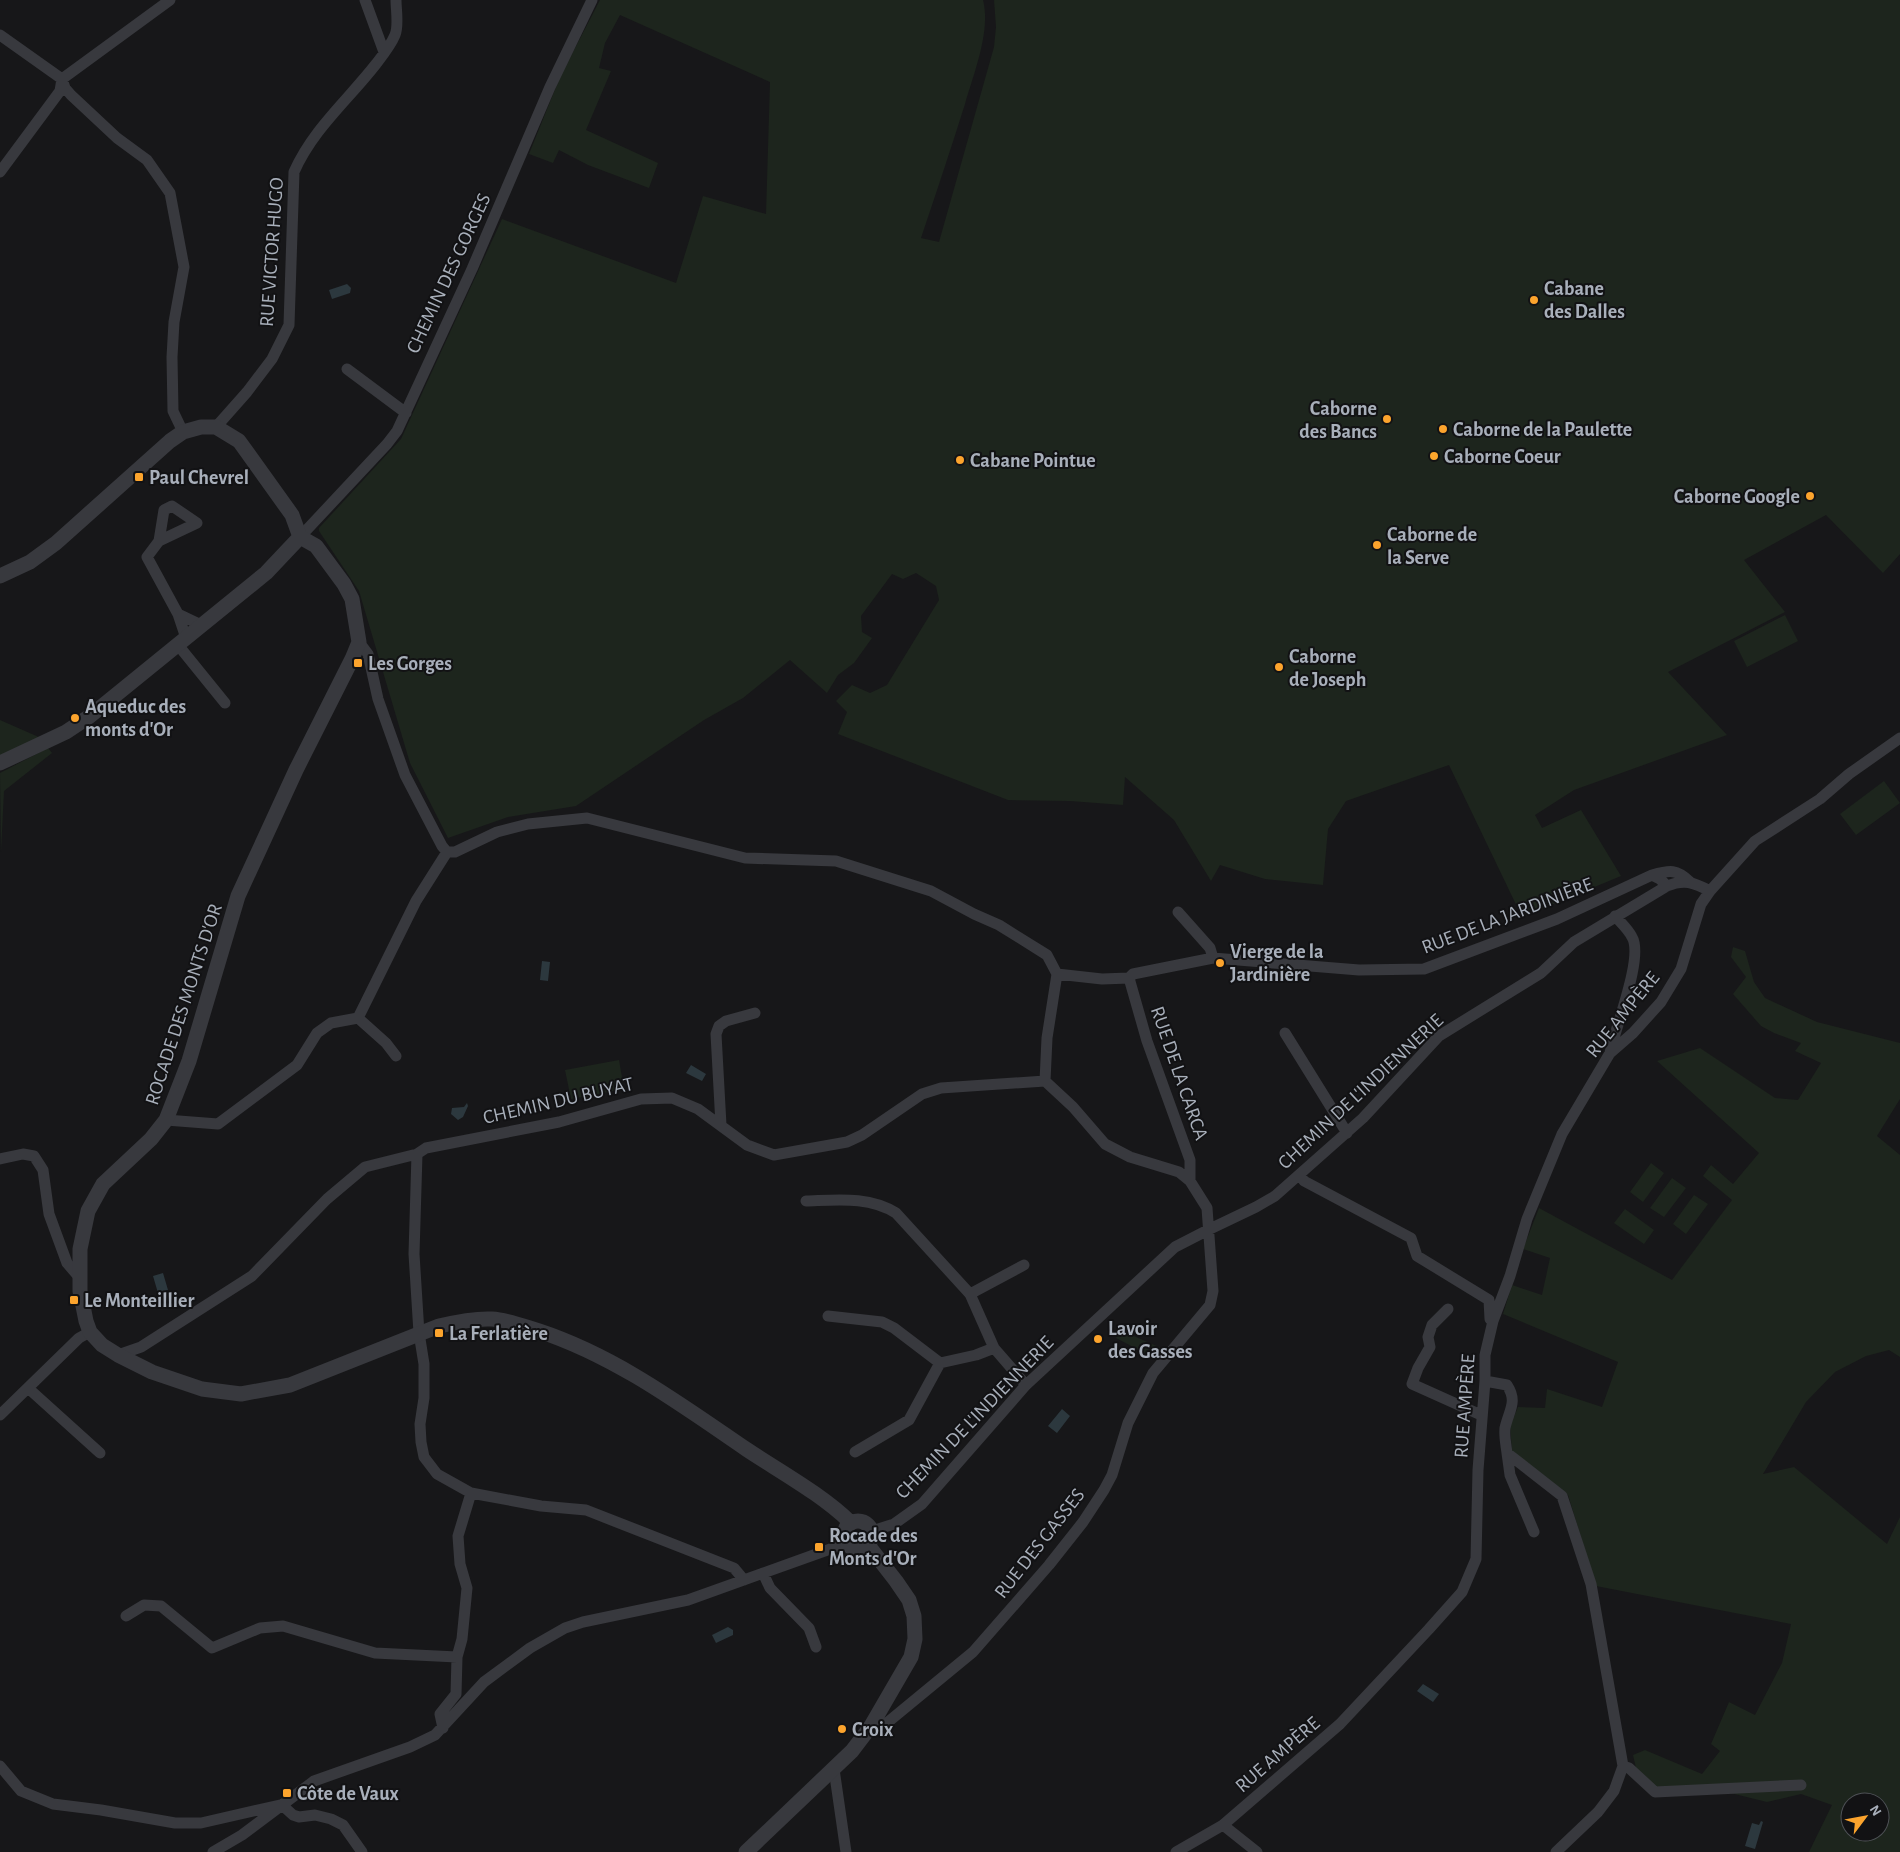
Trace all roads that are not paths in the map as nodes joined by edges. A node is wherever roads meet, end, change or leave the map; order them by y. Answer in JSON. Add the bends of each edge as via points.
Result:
{"nodes":[{"id":1,"x":170,"y":0,"type":"edge"},
{"id":2,"x":365,"y":0,"type":"edge"},
{"id":3,"x":396,"y":0,"type":"edge"},
{"id":4,"x":592,"y":0,"type":"edge"},
{"id":5,"x":0,"y":35,"type":"edge"},
{"id":6,"x":384,"y":52,"type":"junction"},
{"id":7,"x":62,"y":79,"type":"junction"},
{"id":8,"x":0,"y":172,"type":"edge"},
{"id":9,"x":347,"y":369,"type":"dead end"},
{"id":10,"x":406,"y":413,"type":"junction"},
{"id":11,"x":216,"y":427,"type":"junction"},
{"id":12,"x":183,"y":432,"type":"junction"},
{"id":13,"x":300,"y":537,"type":"junction"},
{"id":14,"x":159,"y":541,"type":"dead end"},
{"id":15,"x":0,"y":576,"type":"edge"},
{"id":16,"x":178,"y":614,"type":"junction"},
{"id":17,"x":202,"y":625,"type":"junction"},
{"id":18,"x":182,"y":641,"type":"junction"},
{"id":19,"x":359,"y":642,"type":"junction"},
{"id":20,"x":225,"y":703,"type":"dead end"},
{"id":21,"x":1900,"y":738,"type":"edge"},
{"id":22,"x":0,"y":764,"type":"edge"},
{"id":23,"x":447,"y":852,"type":"junction"},
{"id":24,"x":1652,"y":875,"type":"junction"},
{"id":25,"x":1690,"y":882,"type":"junction"},
{"id":26,"x":1666,"y":886,"type":"junction"},
{"id":27,"x":1710,"y":891,"type":"junction"},
{"id":28,"x":1178,"y":912,"type":"dead end"},
{"id":29,"x":1615,"y":916,"type":"junction"},
{"id":30,"x":1213,"y":958,"type":"junction"},
{"id":31,"x":1057,"y":974,"type":"junction"},
{"id":32,"x":1129,"y":978,"type":"junction"},
{"id":33,"x":755,"y":1013,"type":"dead end"},
{"id":34,"x":358,"y":1018,"type":"junction"},
{"id":35,"x":1285,"y":1033,"type":"dead end"},
{"id":36,"x":1610,"y":1053,"type":"junction"},
{"id":37,"x":396,"y":1056,"type":"dead end"},
{"id":38,"x":1045,"y":1081,"type":"junction"},
{"id":39,"x":166,"y":1120,"type":"junction"},
{"id":40,"x":721,"y":1125,"type":"junction"},
{"id":41,"x":1347,"y":1133,"type":"junction"},
{"id":42,"x":417,"y":1154,"type":"junction"},
{"id":43,"x":0,"y":1159,"type":"edge"},
{"id":44,"x":1300,"y":1175,"type":"junction"},
{"id":45,"x":1190,"y":1181,"type":"junction"},
{"id":46,"x":806,"y":1201,"type":"dead end"},
{"id":47,"x":1210,"y":1229,"type":"junction"},
{"id":48,"x":1024,"y":1265,"type":"dead end"},
{"id":49,"x":79,"y":1277,"type":"junction"},
{"id":50,"x":970,"y":1294,"type":"junction"},
{"id":51,"x":1448,"y":1310,"type":"dead end"},
{"id":52,"x":828,"y":1316,"type":"dead end"},
{"id":53,"x":1493,"y":1321,"type":"junction"},
{"id":54,"x":90,"y":1332,"type":"junction"},
{"id":55,"x":420,"y":1334,"type":"junction"},
{"id":56,"x":994,"y":1348,"type":"junction"},
{"id":57,"x":118,"y":1355,"type":"junction"},
{"id":58,"x":940,"y":1363,"type":"junction"},
{"id":59,"x":1485,"y":1381,"type":"junction"},
{"id":60,"x":1026,"y":1385,"type":"junction"},
{"id":61,"x":28,"y":1388,"type":"junction"},
{"id":62,"x":0,"y":1415,"type":"edge"},
{"id":63,"x":1481,"y":1415,"type":"junction"},
{"id":64,"x":855,"y":1452,"type":"dead end"},
{"id":65,"x":100,"y":1453,"type":"dead end"},
{"id":66,"x":1507,"y":1453,"type":"junction"},
{"id":67,"x":471,"y":1493,"type":"junction"},
{"id":68,"x":851,"y":1523,"type":"junction"},
{"id":69,"x":1534,"y":1532,"type":"dead end"},
{"id":70,"x":870,"y":1538,"type":"junction"},
{"id":71,"x":847,"y":1543,"type":"junction"},
{"id":72,"x":763,"y":1573,"type":"junction"},
{"id":73,"x":744,"y":1580,"type":"junction"},
{"id":74,"x":126,"y":1616,"type":"dead end"},
{"id":75,"x":816,"y":1647,"type":"dead end"},
{"id":76,"x":457,"y":1657,"type":"junction"},
{"id":77,"x":870,"y":1726,"type":"junction"},
{"id":78,"x":443,"y":1728,"type":"junction"},
{"id":79,"x":0,"y":1766,"type":"edge"},
{"id":80,"x":1623,"y":1766,"type":"junction"},
{"id":81,"x":834,"y":1769,"type":"junction"},
{"id":82,"x":1801,"y":1785,"type":"dead end"},
{"id":83,"x":282,"y":1805,"type":"junction"},
{"id":84,"x":1223,"y":1826,"type":"junction"},
{"id":85,"x":213,"y":1852,"type":"edge"},
{"id":86,"x":362,"y":1852,"type":"edge"},
{"id":87,"x":746,"y":1852,"type":"edge"},
{"id":88,"x":846,"y":1852,"type":"edge"},
{"id":89,"x":1176,"y":1852,"type":"edge"},
{"id":90,"x":1257,"y":1852,"type":"edge"},
{"id":91,"x":1556,"y":1852,"type":"edge"}],
"edges":[{"from":1,"to":7,"type":"street"},
{"from":2,"to":6,"type":"street"},
{"from":3,"to":6,"type":"street","name":"RUE VICTOR HUGO","via":[[396,33]]},
{"from":4,"to":10,"type":"street","name":"CHEMIN DES GORGES","via":[[550,87]]},
{"from":5,"to":7,"type":"street"},
{"from":6,"to":11,"type":"street","name":"RUE VICTOR HUGO","via":[[316,133],[294,172],[289,325],[272,359]]},
{"from":7,"to":8,"type":"street","via":[[60,91]]},
{"from":7,"to":12,"type":"street","via":[[71,95],[117,138],[147,160],[170,193],[184,267],[174,322],[172,356],[173,411]]},
{"from":9,"to":10,"type":"street"},
{"from":10,"to":13,"type":"street","name":"CHEMIN DES GORGES","via":[[387,444]]},
{"from":11,"to":12,"type":"street","via":[[201,426]]},
{"from":11,"to":13,"type":"street","via":[[239,440],[292,515]]},
{"from":12,"to":15,"type":"street","via":[[56,543],[30,562]]},
{"from":13,"to":17,"type":"street","via":[[266,573]]},
{"from":13,"to":19,"type":"street","via":[[316,546],[344,584],[352,599]]},
{"from":14,"to":16,"type":"street","via":[[147,557]]},
{"from":16,"to":17,"type":"street"},
{"from":16,"to":18,"type":"street"},
{"from":17,"to":18,"type":"street"},
{"from":18,"to":20,"type":"street"},
{"from":18,"to":22,"type":"street","via":[[90,716],[66,732]]},
{"from":19,"to":23,"type":"street","via":[[368,654],[378,699],[405,775]]},
{"from":19,"to":39,"type":"street","name":"ROCADE DES MONTS D'OR","via":[[238,896],[189,1061]]},
{"from":21,"to":27,"type":"street","name":"RUE AMPÈRE","via":[[1820,799],[1755,841]]},
{"from":23,"to":31,"type":"street","via":[[455,852],[497,832],[528,824],[587,818],[745,858],[836,861],[931,891],[998,925],[1047,955]]},
{"from":23,"to":34,"type":"street","via":[[416,901]]},
{"from":24,"to":25,"type":"street","name":"RUE DE LA JARDINIÈRE","via":[[1674,871]]},
{"from":24,"to":26,"type":"street"},
{"from":24,"to":30,"type":"street","name":"RUE DE LA JARDINIÈRE","via":[[1557,918],[1424,969],[1359,970]]},
{"from":25,"to":26,"type":"street","via":[[1679,881]]},
{"from":25,"to":27,"type":"street","name":"RUE DE LA JARDINIÈRE"},
{"from":26,"to":29,"type":"street","name":"CHEMIN DE L'INDIENNERIE"},
{"from":27,"to":36,"type":"street","name":"RUE AMPÈRE","via":[[1702,904],[1680,969],[1661,1002]]},
{"from":28,"to":30,"type":"street","via":[[1210,948]]},
{"from":29,"to":36,"type":"street","via":[[1632,937],[1636,951]]},
{"from":29,"to":41,"type":"street","name":"CHEMIN DE L'INDIENNERIE","via":[[1574,942],[1541,973],[1439,1036]]},
{"from":30,"to":32,"type":"street","name":"RUE DE LA JARDINIÈRE","via":[[1133,974]]},
{"from":31,"to":32,"type":"street","name":"RUE DE LA JARDINIÈRE"},
{"from":31,"to":38,"type":"street","via":[[1047,1038]]},
{"from":32,"to":45,"type":"street","name":"RUE DE LA CARCA","via":[[1147,1041],[1190,1160]]},
{"from":33,"to":40,"type":"street","via":[[726,1021],[716,1034]]},
{"from":34,"to":37,"type":"street"},
{"from":34,"to":39,"type":"street","via":[[331,1023],[317,1033],[298,1065],[218,1124]]},
{"from":35,"to":41,"type":"street"},
{"from":36,"to":53,"type":"street","name":"RUE AMPÈRE","via":[[1562,1134],[1527,1219]]},
{"from":38,"to":40,"type":"street","name":"CHEMIN DU BUYAT","via":[[941,1088],[922,1094],[847,1142],[774,1155],[747,1145]]},
{"from":38,"to":45,"type":"street","via":[[1105,1144],[1130,1157],[1179,1172]]},
{"from":39,"to":49,"type":"street","name":"ROCADE DES MONTS D'OR","via":[[151,1139],[103,1184],[95,1197],[84,1227]]},
{"from":40,"to":42,"type":"street","name":"CHEMIN DU BUYAT","via":[[698,1109],[672,1098],[641,1099],[559,1122],[426,1148]]},
{"from":41,"to":44,"type":"street","name":"CHEMIN DE L'INDIENNERIE"},
{"from":42,"to":55,"type":"street","via":[[414,1254]]},
{"from":42,"to":57,"type":"street","name":"CHEMIN DU BUYAT","via":[[365,1167],[327,1199],[252,1276],[141,1347]]},
{"from":43,"to":49,"type":"street","via":[[23,1154],[34,1156],[43,1170],[49,1214],[67,1263]]},
{"from":44,"to":47,"type":"street","name":"CHEMIN DE L'INDIENNERIE","via":[[1275,1196]]},
{"from":44,"to":53,"type":"street","via":[[1304,1181],[1411,1238],[1417,1256],[1489,1300],[1490,1319]]},
{"from":45,"to":47,"type":"street","via":[[1207,1208]]},
{"from":46,"to":50,"type":"street","via":[[850,1199],[885,1206],[896,1213]]},
{"from":47,"to":60,"type":"street","name":"CHEMIN DE L'INDIENNERIE","via":[[1175,1247]]},
{"from":47,"to":77,"type":"street","name":"RUE DES GASSES","via":[[1213,1291],[1210,1305],[1153,1373],[1128,1423],[1112,1475],[1083,1522],[1050,1565],[973,1652],[888,1722]]},
{"from":48,"to":50,"type":"street"},
{"from":49,"to":54,"type":"street","name":"ROCADE DES MONTS D'OR"},
{"from":50,"to":56,"type":"street"},
{"from":51,"to":63,"type":"street","via":[[1432,1325],[1428,1336],[1430,1347],[1412,1384]]},
{"from":52,"to":58,"type":"street","via":[[882,1322]]},
{"from":53,"to":59,"type":"street","name":"RUE AMPÈRE","via":[[1485,1355]]},
{"from":54,"to":57,"type":"street"},
{"from":54,"to":61,"type":"street","via":[[79,1338]]},
{"from":55,"to":57,"type":"street","via":[[290,1386],[241,1394],[202,1389],[152,1372]]},
{"from":55,"to":67,"type":"street","via":[[424,1364],[420,1424],[424,1457],[437,1474]]},
{"from":55,"to":68,"type":"street","via":[[460,1321],[491,1319],[513,1322],[585,1348],[686,1408],[824,1501]]},
{"from":56,"to":58,"type":"street"},
{"from":56,"to":60,"type":"street"},
{"from":58,"to":64,"type":"street","via":[[909,1420]]},
{"from":59,"to":63,"type":"street","name":"RUE AMPÈRE"},
{"from":59,"to":66,"type":"street","via":[[1507,1385],[1512,1393],[1513,1404],[1505,1430]]},
{"from":60,"to":70,"type":"street","name":"CHEMIN DE L'INDIENNERIE","via":[[922,1504]]},
{"from":61,"to":62,"type":"street"},
{"from":61,"to":65,"type":"street"},
{"from":63,"to":84,"type":"street","name":"RUE AMPÈRE","via":[[1476,1559],[1462,1592],[1340,1724]]},
{"from":66,"to":69,"type":"street","via":[[1510,1475]]},
{"from":66,"to":80,"type":"street","via":[[1562,1496],[1591,1584]]},
{"from":67,"to":73,"type":"street","via":[[541,1506],[586,1510],[734,1568]]},
{"from":67,"to":76,"type":"street","via":[[458,1536],[460,1564],[467,1588]]},
{"from":68,"to":70,"type":"street","via":[[863,1522],[870,1527]]},
{"from":68,"to":71,"type":"street","via":[[845,1530]]},
{"from":70,"to":71,"type":"street","via":[[859,1548]]},
{"from":70,"to":77,"type":"street","via":[[909,1600],[914,1616],[915,1639],[903,1673]]},
{"from":71,"to":72,"type":"street"},
{"from":72,"to":73,"type":"street"},
{"from":72,"to":75,"type":"street","via":[[770,1588],[809,1628]]},
{"from":73,"to":78,"type":"street","via":[[688,1600],[584,1622],[556,1632],[484,1682]]},
{"from":74,"to":76,"type":"street","via":[[144,1606],[161,1606],[212,1648],[260,1628],[283,1626],[375,1653]]},
{"from":76,"to":78,"type":"street","via":[[456,1694],[440,1714]]},
{"from":77,"to":81,"type":"street"},
{"from":78,"to":83,"type":"street","via":[[410,1747],[314,1781]]},
{"from":79,"to":83,"type":"street","via":[[21,1791],[53,1804],[175,1823],[201,1823]]},
{"from":80,"to":82,"type":"street","via":[[1655,1792]]},
{"from":80,"to":91,"type":"street","via":[[1614,1791],[1598,1812]]},
{"from":81,"to":87,"type":"street"},
{"from":81,"to":88,"type":"street"},
{"from":83,"to":85,"type":"street"},
{"from":83,"to":86,"type":"street","via":[[298,1817],[315,1815],[343,1825]]},
{"from":84,"to":89,"type":"street","name":"RUE AMPÈRE"},
{"from":84,"to":90,"type":"street"}]}
